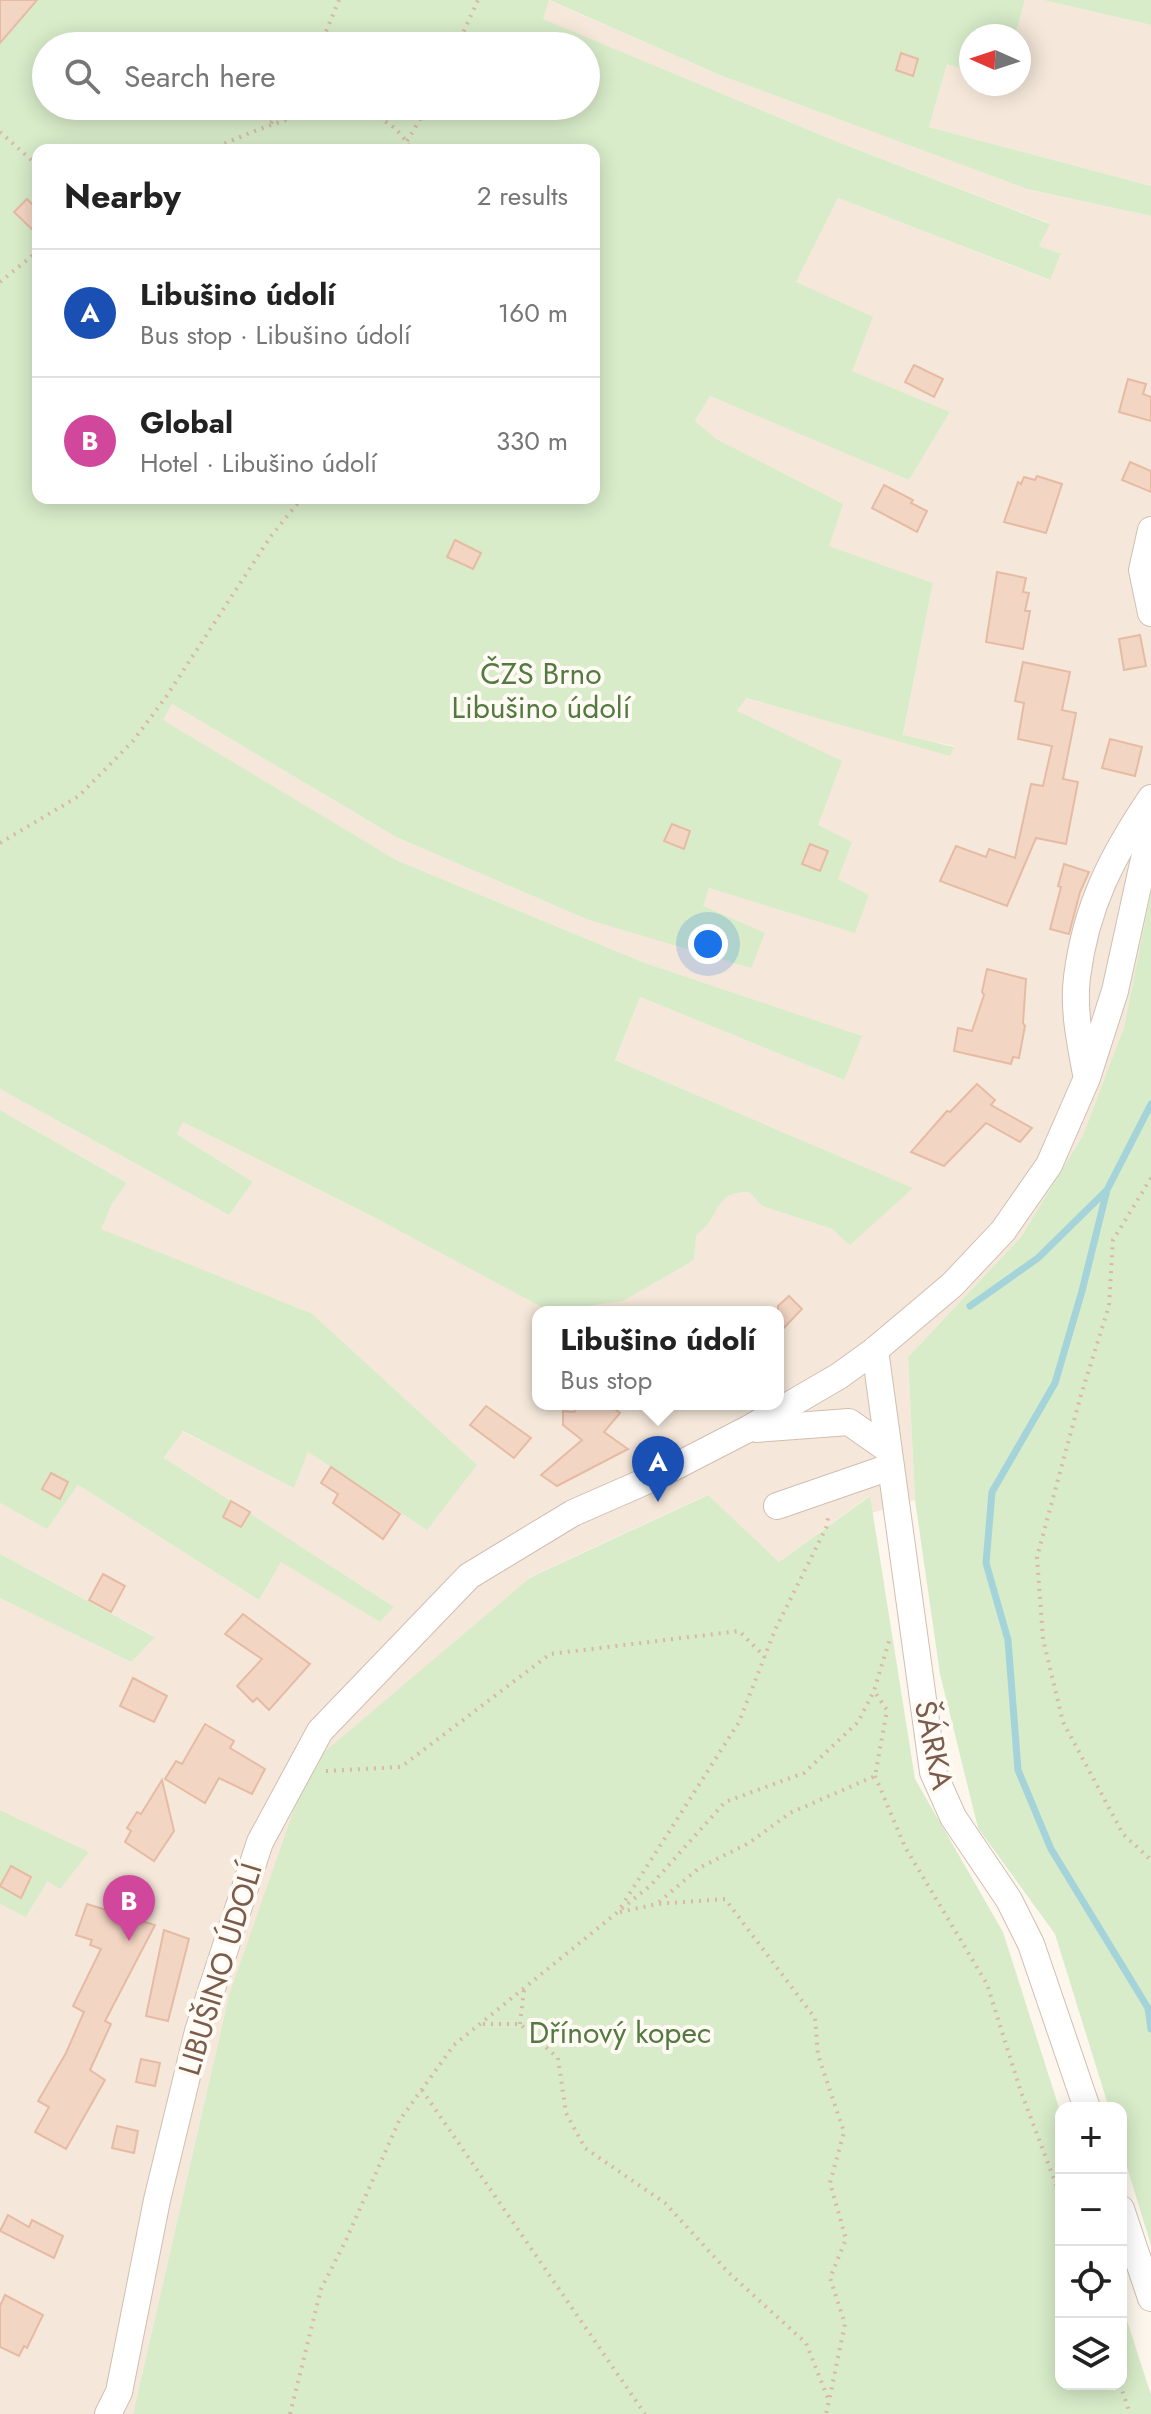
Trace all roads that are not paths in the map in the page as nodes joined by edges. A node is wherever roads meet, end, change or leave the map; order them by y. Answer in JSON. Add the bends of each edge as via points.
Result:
{"nodes":[{"id":1,"x":1151,"y":530,"type":"edge"},
{"id":2,"x":1151,"y":613,"type":"edge"},
{"id":3,"x":1151,"y":798,"type":"edge"},
{"id":4,"x":1151,"y":827,"type":"edge"},
{"id":5,"x":1087,"y":1078,"type":"junction"},
{"id":6,"x":875,"y":1350,"type":"junction"},
{"id":7,"x":784,"y":1408,"type":"edge"},
{"id":8,"x":781,"y":1410,"type":"edge"},
{"id":9,"x":748,"y":1429,"type":"junction"},
{"id":10,"x":888,"y":1457,"type":"junction"},
{"id":11,"x":777,"y":1506,"type":"dead end"},
{"id":12,"x":1085,"y":2102,"type":"edge"},
{"id":13,"x":1127,"y":2227,"type":"edge"},
{"id":14,"x":1151,"y":2298,"type":"edge"},
{"id":15,"x":108,"y":2414,"type":"edge"}],
"edges":[{"from":1,"to":2,"type":"street","via":[[1142,570]]},
{"from":3,"to":5,"type":"street","via":[[1096,894],[1077,978],[1078,1029]]},
{"from":4,"to":5,"type":"street","name":"LIBUŠINO ÚDOLÍ","via":[[1115,991]]},
{"from":5,"to":6,"type":"street","name":"LIBUŠINO ÚDOLÍ","via":[[1049,1165],[1003,1231],[952,1285]]},
{"from":6,"to":7,"type":"street","name":"LIBUŠINO ÚDOLÍ"},
{"from":6,"to":10,"type":"street","name":"ŠÁRKA"},
{"from":8,"to":9,"type":"street","name":"LIBUŠINO ÚDOLÍ"},
{"from":9,"to":10,"type":"street","via":[[849,1422]]},
{"from":9,"to":15,"type":"street","name":"LIBUŠINO ÚDOLÍ","via":[[573,1513],[469,1576],[320,1731],[260,1842],[198,2031],[119,2392]]},
{"from":10,"to":11,"type":"street","via":[[835,1486]]},
{"from":10,"to":12,"type":"street","name":"ŠÁRKA","via":[[933,1772],[953,1817],[1009,1900],[1031,1944]]},
{"from":13,"to":14,"type":"street"}]}
